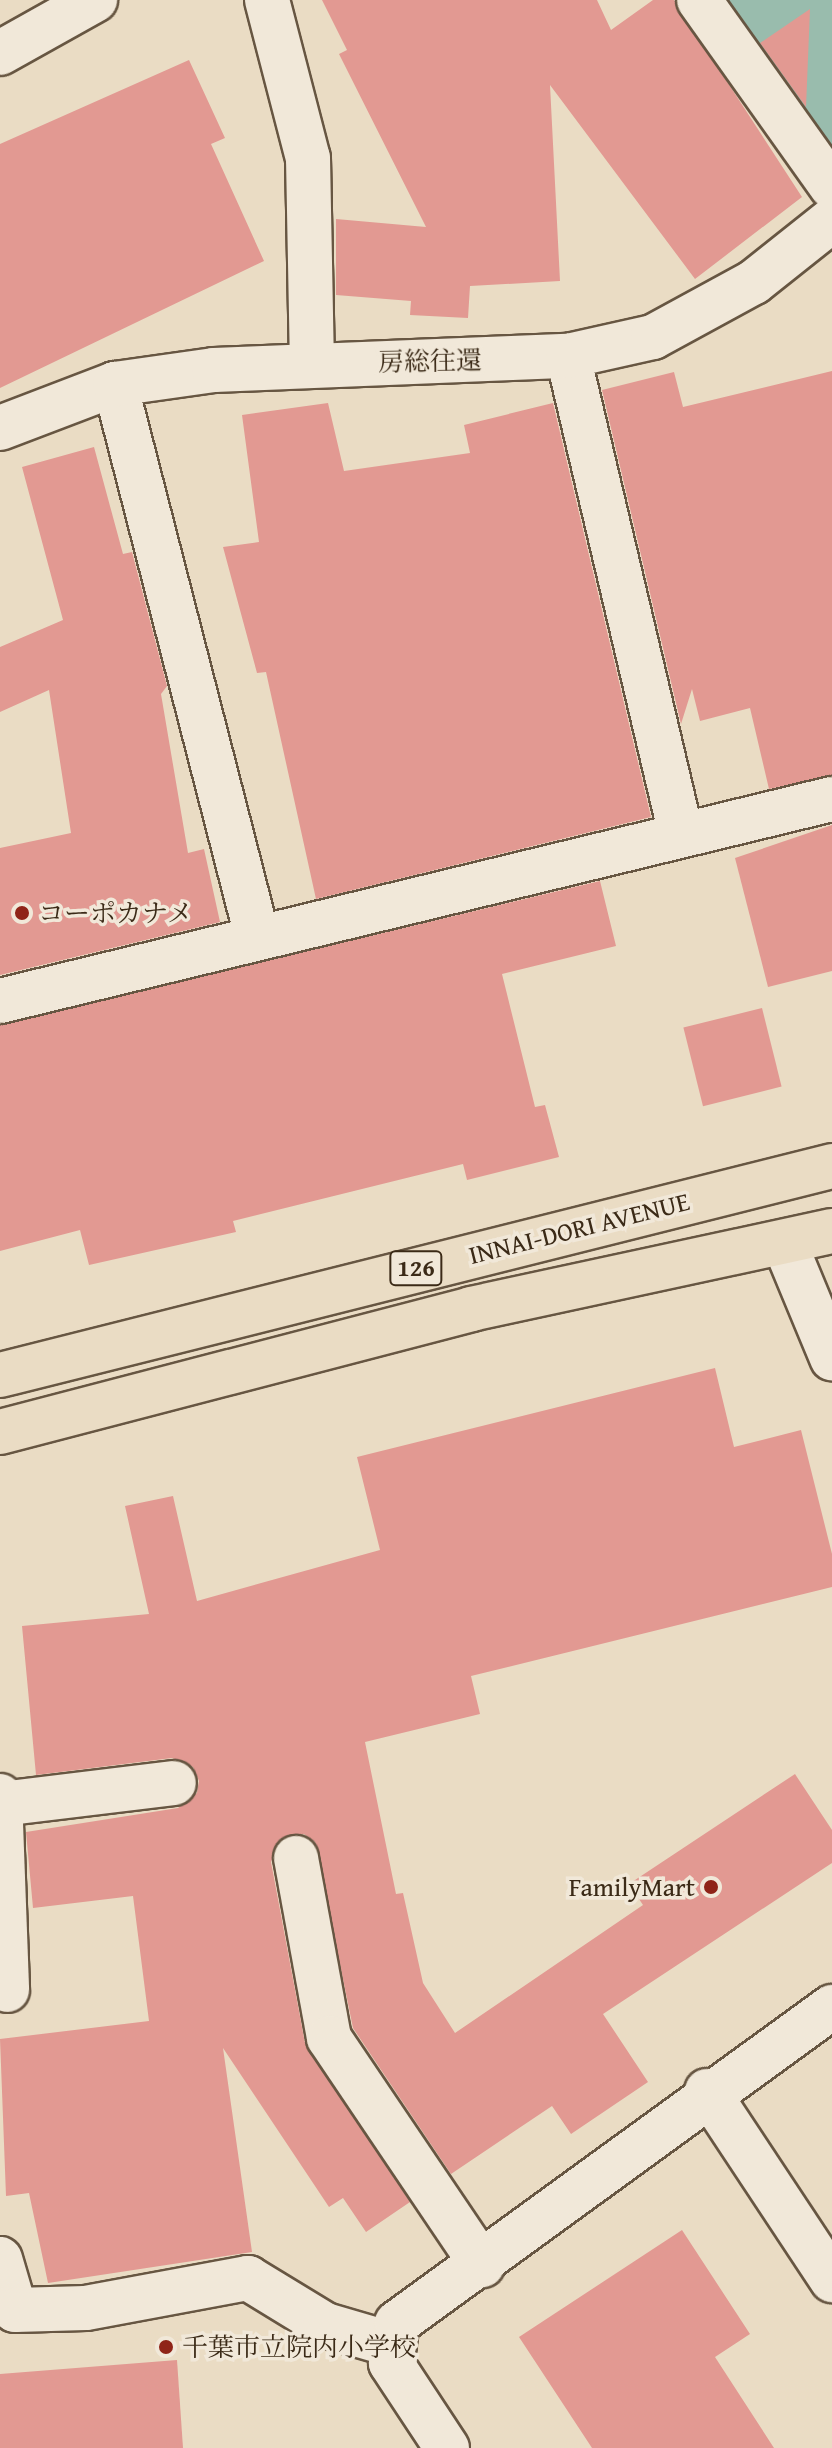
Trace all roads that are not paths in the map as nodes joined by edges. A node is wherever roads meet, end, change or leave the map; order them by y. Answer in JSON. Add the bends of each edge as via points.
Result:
{"nodes":[{"id":1,"x":95,"y":0,"type":"edge"},
{"id":2,"x":267,"y":0,"type":"edge"},
{"id":3,"x":699,"y":0,"type":"edge"},
{"id":4,"x":0,"y":53,"type":"edge"},
{"id":5,"x":832,"y":187,"type":"edge"},
{"id":6,"x":832,"y":220,"type":"edge"},
{"id":7,"x":568,"y":356,"type":"junction"},
{"id":8,"x":312,"y":361,"type":"junction"},
{"id":9,"x":115,"y":384,"type":"junction"},
{"id":10,"x":0,"y":428,"type":"edge"},
{"id":11,"x":832,"y":799,"type":"edge"},
{"id":12,"x":681,"y":834,"type":"junction"},
{"id":13,"x":257,"y":936,"type":"junction"},
{"id":14,"x":0,"y":1001,"type":"edge"},
{"id":15,"x":832,"y":1166,"type":"edge"},
{"id":16,"x":832,"y":1231,"type":"edge"},
{"id":17,"x":784,"y":1242,"type":"junction"},
{"id":18,"x":822,"y":1313,"type":"edge"},
{"id":19,"x":832,"y":1358,"type":"edge"},
{"id":20,"x":0,"y":1375,"type":"edge"},
{"id":21,"x":0,"y":1432,"type":"edge"},
{"id":22,"x":174,"y":1783,"type":"dead end"},
{"id":23,"x":0,"y":1796,"type":"edge"},
{"id":24,"x":1,"y":1804,"type":"edge"},
{"id":25,"x":296,"y":1858,"type":"dead end"},
{"id":26,"x":7,"y":1990,"type":"dead end"},
{"id":27,"x":832,"y":2007,"type":"edge"},
{"id":28,"x":707,"y":2091,"type":"junction"},
{"id":29,"x":0,"y":2259,"type":"edge"},
{"id":30,"x":482,"y":2265,"type":"junction"},
{"id":31,"x":832,"y":2280,"type":"edge"},
{"id":32,"x":394,"y":2345,"type":"junction"},
{"id":33,"x":447,"y":2448,"type":"edge"}],
"edges":[{"from":1,"to":4,"type":"street"},
{"from":2,"to":8,"type":"street","via":[[308,158]]},
{"from":3,"to":5,"type":"street"},
{"from":6,"to":7,"type":"street","name":"房総往還","via":[[754,282],[653,337]]},
{"from":7,"to":8,"type":"street","name":"房総往還"},
{"from":7,"to":12,"type":"street"},
{"from":8,"to":9,"type":"street","name":"房総往還"},
{"from":9,"to":10,"type":"street","name":"房総往還"},
{"from":9,"to":13,"type":"street"},
{"from":11,"to":12,"type":"street"},
{"from":12,"to":13,"type":"street"},
{"from":13,"to":14,"type":"street"},
{"from":15,"to":20,"type":"highway","name":"INNAI-DORI AVENUE","number":"126"},
{"from":16,"to":17,"type":"highway","name":"INNAI-DORI AVENUE","number":"126"},
{"from":17,"to":18,"type":"street"},
{"from":17,"to":21,"type":"highway","name":"INNAI-DORI AVENUE","number":"126","via":[[471,1309]]},
{"from":18,"to":19,"type":"street"},
{"from":22,"to":24,"type":"street"},
{"from":23,"to":24,"type":"street"},
{"from":24,"to":26,"type":"street"},
{"from":25,"to":30,"type":"street","via":[[329,2038]]},
{"from":27,"to":28,"type":"street"},
{"from":28,"to":30,"type":"street"},
{"from":28,"to":31,"type":"street"},
{"from":29,"to":32,"type":"street","via":[[15,2310],[86,2308],[248,2278],[325,2325]]},
{"from":30,"to":32,"type":"street","via":[[397,2323]]},
{"from":32,"to":33,"type":"street","via":[[391,2363]]}]}
